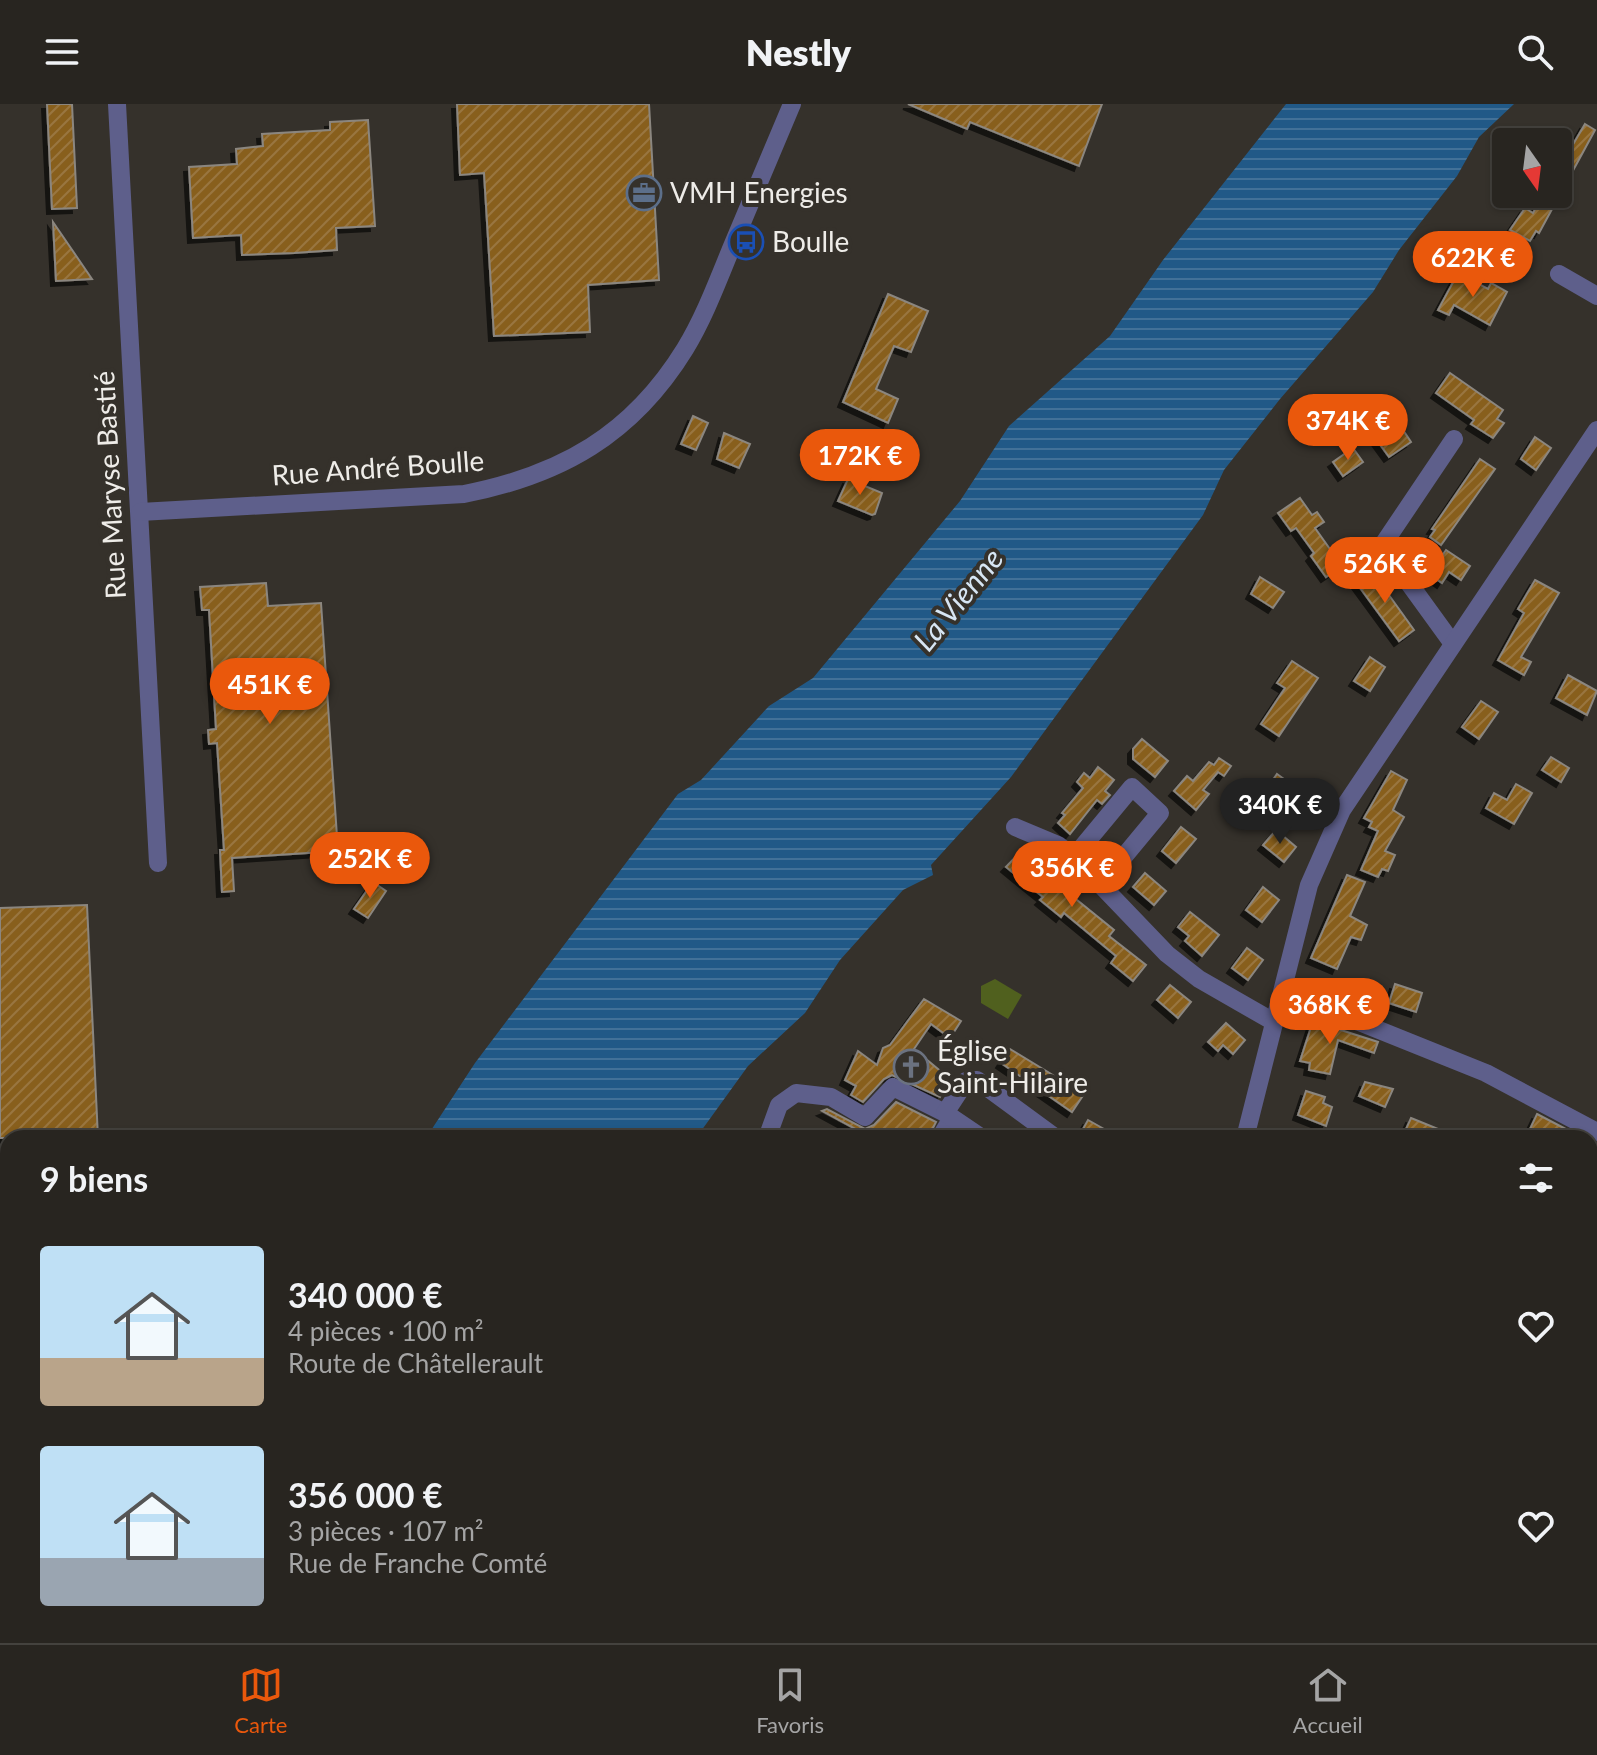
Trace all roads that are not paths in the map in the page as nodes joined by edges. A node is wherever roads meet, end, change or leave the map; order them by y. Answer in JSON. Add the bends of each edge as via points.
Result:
{"nodes":[{"id":1,"x":117,"y":104,"type":"edge"},
{"id":2,"x":792,"y":104,"type":"edge"},
{"id":3,"x":1559,"y":274,"type":"dead end"},
{"id":4,"x":1597,"y":296,"type":"edge"},
{"id":5,"x":1597,"y":430,"type":"edge"},
{"id":6,"x":1454,"y":439,"type":"dead end"},
{"id":7,"x":140,"y":512,"type":"junction"},
{"id":8,"x":1453,"y":644,"type":"junction"},
{"id":9,"x":1015,"y":827,"type":"dead end"},
{"id":10,"x":1074,"y":857,"type":"junction"},
{"id":11,"x":158,"y":863,"type":"dead end"},
{"id":12,"x":1102,"y":883,"type":"junction"},
{"id":13,"x":1276,"y":1013,"type":"junction"},
{"id":14,"x":949,"y":1116,"type":"junction"},
{"id":15,"x":770,"y":1130,"type":"edge"},
{"id":16,"x":943,"y":1130,"type":"edge"},
{"id":17,"x":970,"y":1130,"type":"edge"},
{"id":18,"x":1045,"y":1130,"type":"edge"},
{"id":19,"x":1247,"y":1130,"type":"edge"},
{"id":20,"x":1593,"y":1130,"type":"edge"}],
"edges":[{"from":1,"to":7,"type":"street","name":"Rue Maryse Bastié"},
{"from":2,"to":7,"type":"street","name":"Rue André Boulle","via":[[704,314],[657,389],[606,438],[541,474],[464,494]]},
{"from":3,"to":4,"type":"street"},
{"from":5,"to":8,"type":"street"},
{"from":6,"to":8,"type":"street","via":[[1382,546]]},
{"from":7,"to":11,"type":"street","name":"Rue Maryse Bastié"},
{"from":8,"to":13,"type":"street","via":[[1342,810],[1309,885]]},
{"from":9,"to":10,"type":"street"},
{"from":10,"to":12,"type":"street"},
{"from":10,"to":12,"type":"street","via":[[1132,787],[1160,813]]},
{"from":12,"to":13,"type":"street","via":[[1167,954],[1199,979]]},
{"from":13,"to":19,"type":"street"},
{"from":13,"to":20,"type":"street","via":[[1324,1010],[1359,1022],[1486,1073]]},
{"from":14,"to":15,"type":"street","via":[[893,1087],[865,1117],[831,1097],[796,1093],[779,1105]]},
{"from":14,"to":16,"type":"street"},
{"from":14,"to":17,"type":"street"},
{"from":14,"to":18,"type":"street","via":[[966,1081],[977,1080]]}]}
